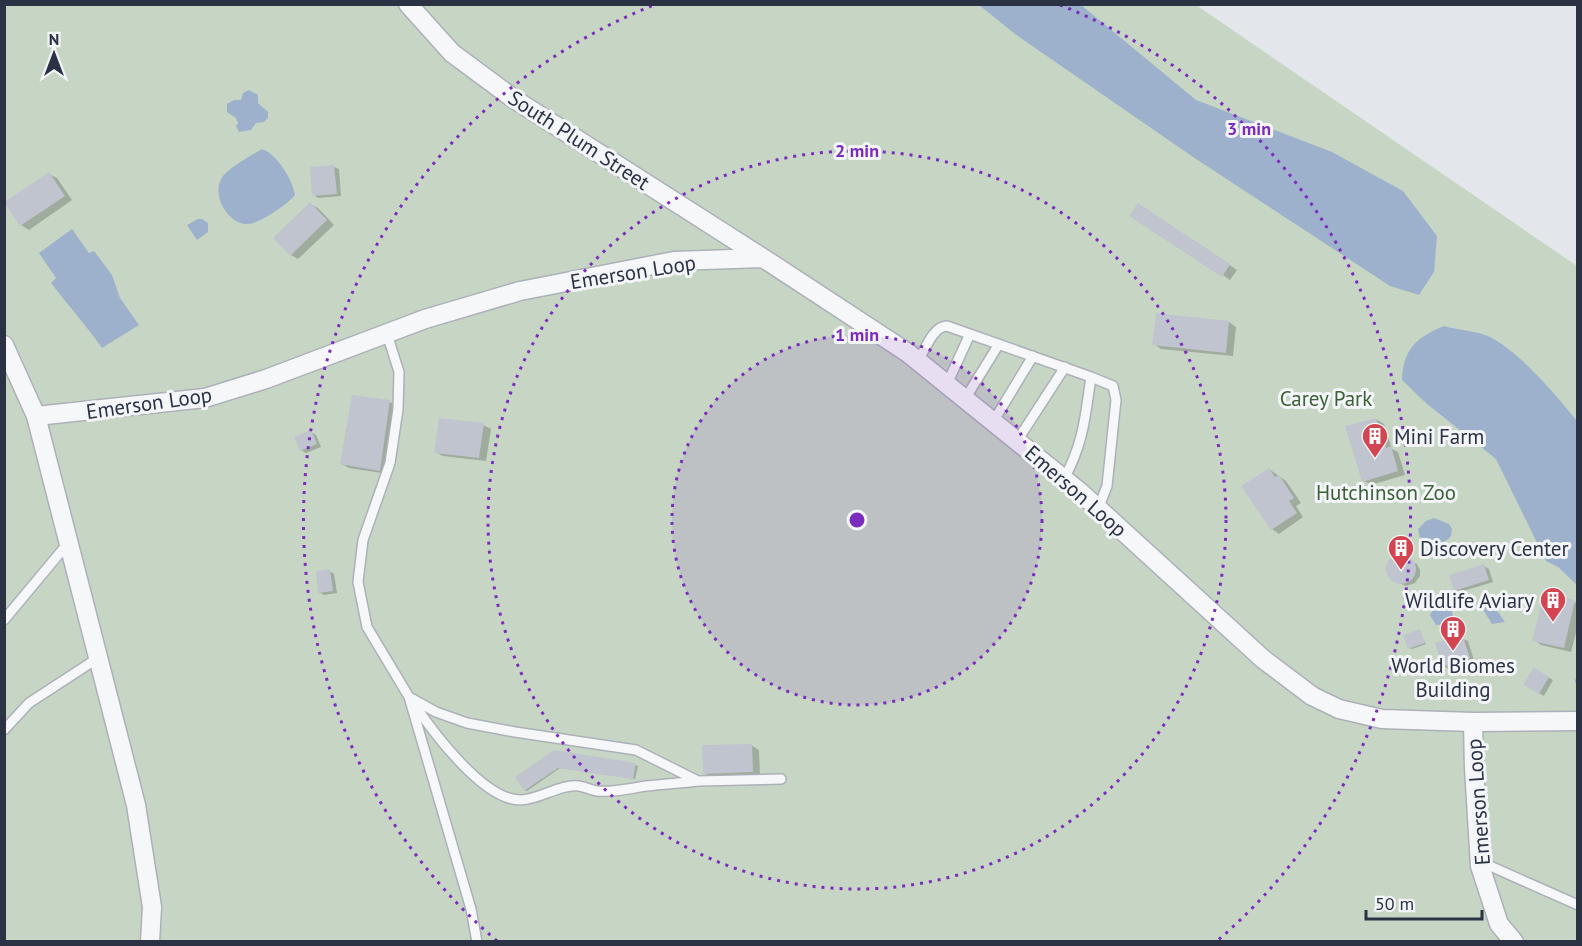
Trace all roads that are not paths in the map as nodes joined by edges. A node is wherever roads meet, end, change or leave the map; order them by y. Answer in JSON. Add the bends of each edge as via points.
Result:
{"nodes":[{"id":1,"x":408,"y":4,"type":"edge"},
{"id":2,"x":763,"y":258,"type":"junction"},
{"id":3,"x":387,"y":334,"type":"junction"},
{"id":4,"x":970,"y":334,"type":"junction"},
{"id":5,"x":999,"y":344,"type":"junction"},
{"id":6,"x":4,"y":345,"type":"edge"},
{"id":7,"x":1033,"y":356,"type":"junction"},
{"id":8,"x":918,"y":361,"type":"junction"},
{"id":9,"x":1065,"y":367,"type":"junction"},
{"id":10,"x":1091,"y":376,"type":"junction"},
{"id":11,"x":947,"y":384,"type":"junction"},
{"id":12,"x":965,"y":399,"type":"junction"},
{"id":13,"x":36,"y":417,"type":"junction"},
{"id":14,"x":993,"y":422,"type":"junction"},
{"id":15,"x":1017,"y":441,"type":"junction"},
{"id":16,"x":1064,"y":479,"type":"junction"},
{"id":17,"x":1098,"y":509,"type":"junction"},
{"id":18,"x":69,"y":542,"type":"junction"},
{"id":19,"x":4,"y":620,"type":"edge"},
{"id":20,"x":98,"y":658,"type":"junction"},
{"id":21,"x":409,"y":697,"type":"junction"},
{"id":22,"x":1578,"y":721,"type":"edge"},
{"id":23,"x":1473,"y":722,"type":"junction"},
{"id":24,"x":4,"y":730,"type":"edge"},
{"id":25,"x":781,"y":779,"type":"dead end"},
{"id":26,"x":698,"y":781,"type":"junction"},
{"id":27,"x":1480,"y":862,"type":"junction"},
{"id":28,"x":1578,"y":905,"type":"edge"},
{"id":29,"x":150,"y":942,"type":"edge"},
{"id":30,"x":477,"y":942,"type":"edge"},
{"id":31,"x":1514,"y":942,"type":"edge"}],
"edges":[{"from":1,"to":2,"type":"street","name":"South Plum Street","via":[[452,53],[514,99]]},
{"from":2,"to":3,"type":"street","name":"Emerson Loop","via":[[674,261],[520,291]]},
{"from":2,"to":8,"type":"street","name":"Emerson Loop"},
{"from":3,"to":13,"type":"street","name":"Emerson Loop","via":[[205,398]]},
{"from":3,"to":21,"type":"lane","via":[[399,372],[398,409],[390,463],[363,540],[358,582],[367,627]]},
{"from":4,"to":5,"type":"lane"},
{"from":4,"to":8,"type":"lane","via":[[942,326]]},
{"from":4,"to":11,"type":"lane"},
{"from":5,"to":7,"type":"lane"},
{"from":5,"to":12,"type":"lane"},
{"from":6,"to":13,"type":"street"},
{"from":7,"to":9,"type":"lane"},
{"from":7,"to":14,"type":"lane"},
{"from":8,"to":11,"type":"street","name":"Emerson Loop"},
{"from":9,"to":10,"type":"lane"},
{"from":9,"to":15,"type":"lane"},
{"from":10,"to":16,"type":"lane","via":[[1082,438]]},
{"from":10,"to":17,"type":"lane","via":[[1113,386],[1116,400],[1107,486]]},
{"from":11,"to":12,"type":"street","name":"Emerson Loop"},
{"from":12,"to":14,"type":"street","name":"Emerson Loop"},
{"from":13,"to":18,"type":"street"},
{"from":14,"to":15,"type":"street","name":"Emerson Loop"},
{"from":15,"to":16,"type":"street","name":"Emerson Loop"},
{"from":16,"to":17,"type":"street","name":"Emerson Loop"},
{"from":17,"to":23,"type":"street","name":"Emerson Loop","via":[[1263,659],[1312,696],[1339,709],[1382,719]]},
{"from":18,"to":19,"type":"lane"},
{"from":18,"to":20,"type":"street"},
{"from":20,"to":24,"type":"lane","via":[[29,703]]},
{"from":20,"to":29,"type":"street","via":[[136,805],[152,907]]},
{"from":21,"to":26,"type":"lane","via":[[467,723],[636,750]]},
{"from":21,"to":26,"type":"lane","via":[[457,759],[500,795],[519,800],[579,786],[597,791]]},
{"from":21,"to":30,"type":"lane","via":[[471,909]]},
{"from":22,"to":23,"type":"street"},
{"from":23,"to":27,"type":"street","name":"Emerson Loop"},
{"from":25,"to":26,"type":"lane"},
{"from":27,"to":28,"type":"lane"},
{"from":27,"to":31,"type":"street","name":"Emerson Loop","via":[[1499,924]]}]}
